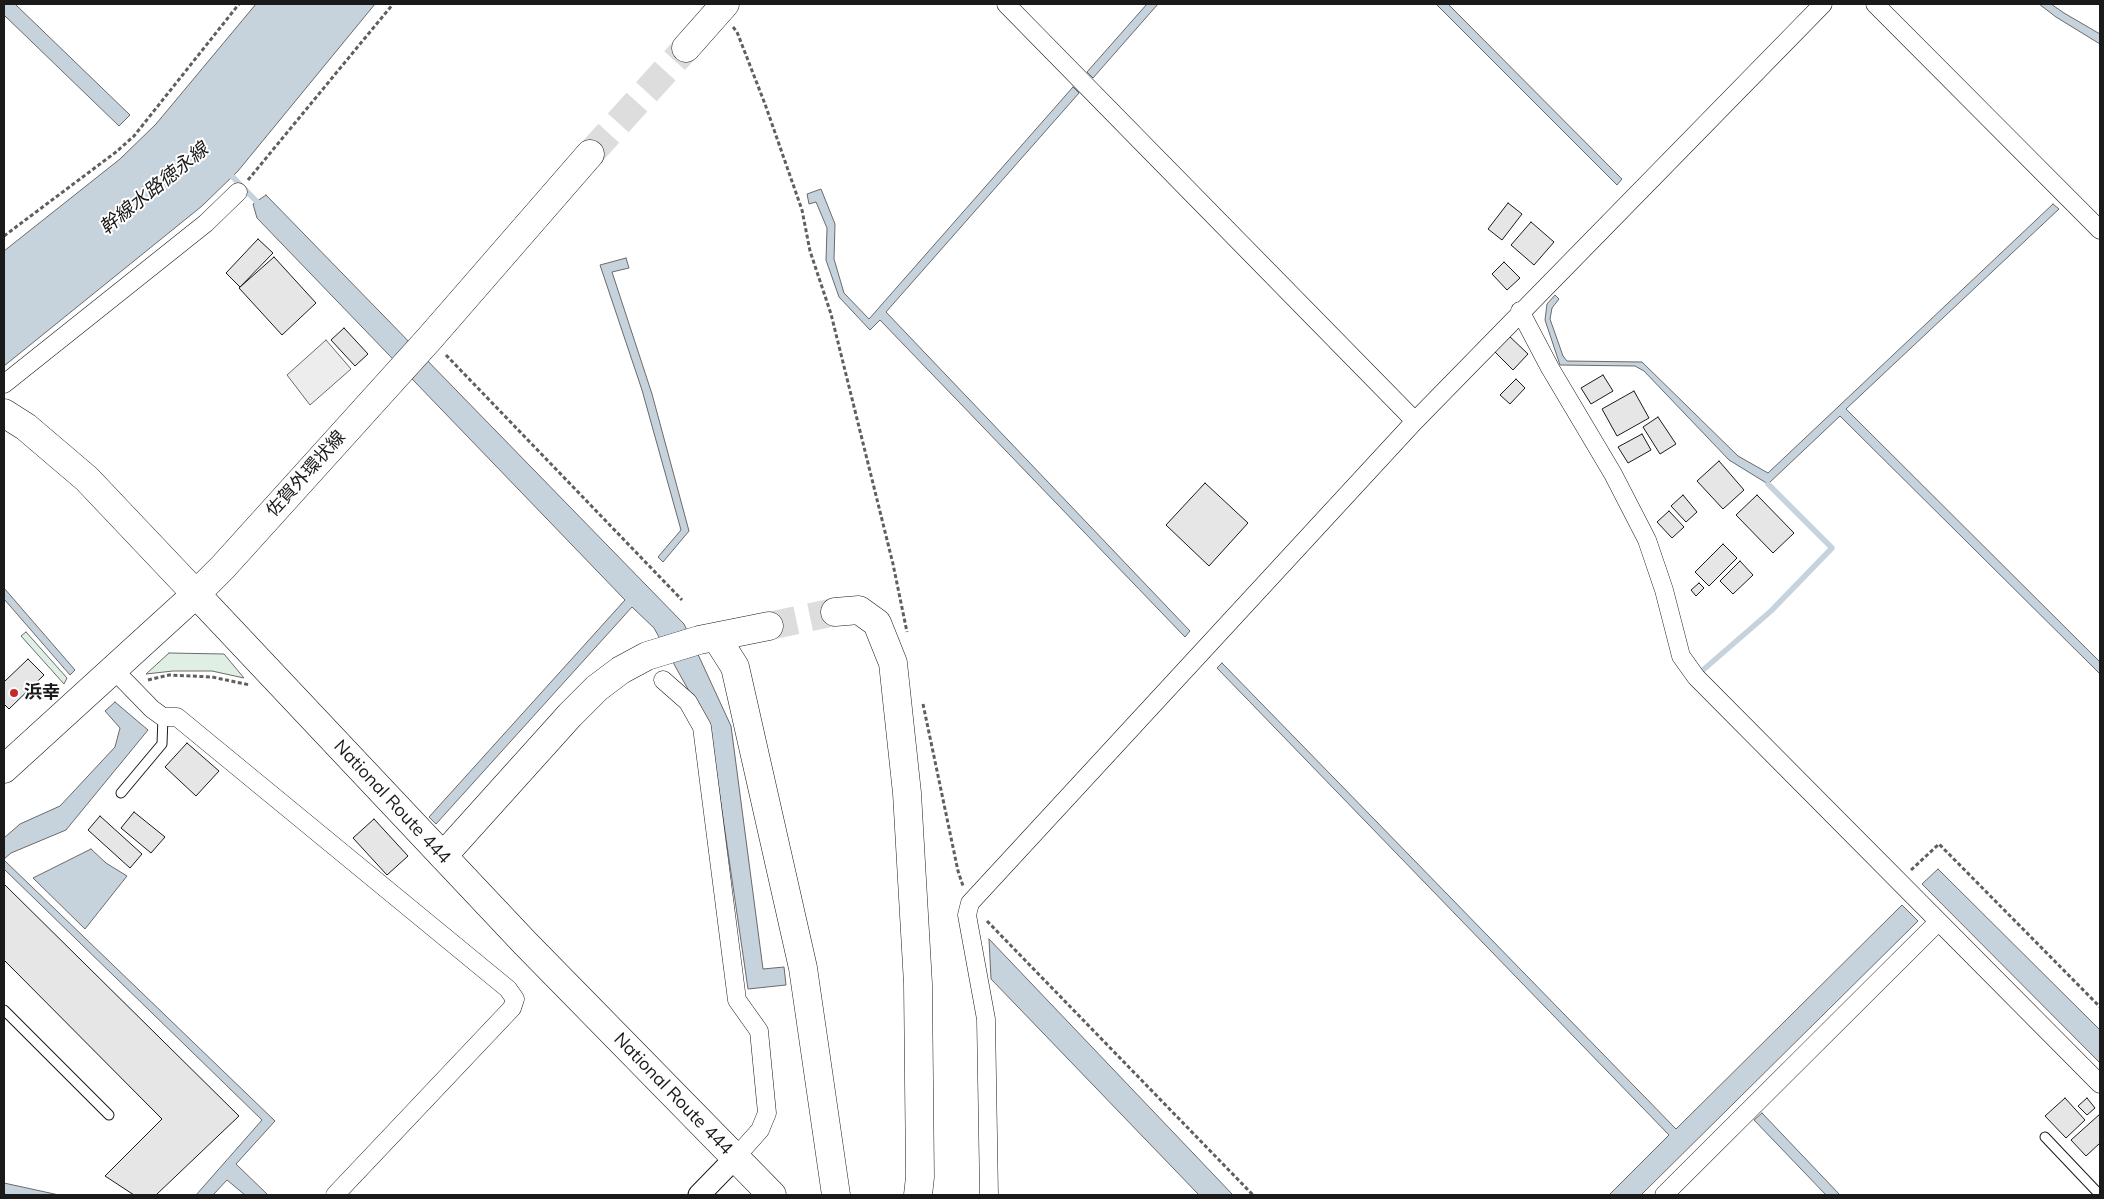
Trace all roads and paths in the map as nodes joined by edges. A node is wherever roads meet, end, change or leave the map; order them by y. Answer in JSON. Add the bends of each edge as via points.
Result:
{"nodes":[{"id":1,"x":239,"y":4,"type":"edge"},
{"id":2,"x":393,"y":4,"type":"edge"},
{"id":3,"x":1006,"y":4,"type":"edge"},
{"id":4,"x":1823,"y":4,"type":"edge"},
{"id":5,"x":1875,"y":4,"type":"edge"},
{"id":6,"x":722,"y":7,"type":"edge"},
{"id":7,"x":686,"y":48,"type":"tunnel mouth"},
{"id":8,"x":590,"y":154,"type":"tunnel mouth"},
{"id":9,"x":242,"y":187,"type":"joint"},
{"id":10,"x":2100,"y":230,"type":"edge"},
{"id":11,"x":4,"y":236,"type":"edge"},
{"id":12,"x":1520,"y":311,"type":"junction"},
{"id":13,"x":430,"y":338,"type":"junction"},
{"id":14,"x":4,"y":384,"type":"edge"},
{"id":15,"x":4,"y":413,"type":"edge"},
{"id":16,"x":1415,"y":421,"type":"junction"},
{"id":17,"x":196,"y":594,"type":"junction"},
{"id":18,"x":682,"y":600,"type":"dead end"},
{"id":19,"x":835,"y":612,"type":"tunnel mouth"},
{"id":20,"x":769,"y":626,"type":"tunnel mouth"},
{"id":21,"x":716,"y":637,"type":"junction"},
{"id":22,"x":909,"y":641,"type":"dead end"},
{"id":23,"x":121,"y":677,"type":"junction"},
{"id":24,"x":663,"y":680,"type":"dead end"},
{"id":25,"x":253,"y":686,"type":"dead end"},
{"id":26,"x":921,"y":698,"type":"dead end"},
{"id":27,"x":163,"y":717,"type":"junction"},
{"id":28,"x":4,"y":769,"type":"edge"},
{"id":29,"x":121,"y":793,"type":"dead end"},
{"id":30,"x":443,"y":856,"type":"junction"},
{"id":31,"x":1898,"y":882,"type":"junction"},
{"id":32,"x":970,"y":904,"type":"junction"},
{"id":33,"x":1938,"y":922,"type":"junction"},
{"id":34,"x":2100,"y":1007,"type":"edge"},
{"id":35,"x":4,"y":1010,"type":"edge"},
{"id":36,"x":2100,"y":1084,"type":"edge"},
{"id":37,"x":109,"y":1115,"type":"dead end"},
{"id":38,"x":2045,"y":1137,"type":"dead end"},
{"id":39,"x":735,"y":1158,"type":"junction"},
{"id":40,"x":335,"y":1195,"type":"edge"},
{"id":41,"x":699,"y":1195,"type":"edge"},
{"id":42,"x":772,"y":1195,"type":"edge"},
{"id":43,"x":836,"y":1195,"type":"edge"},
{"id":44,"x":918,"y":1195,"type":"edge"},
{"id":45,"x":989,"y":1195,"type":"edge"},
{"id":46,"x":1253,"y":1195,"type":"edge"},
{"id":47,"x":1664,"y":1195,"type":"edge"},
{"id":48,"x":2100,"y":1195,"type":"edge"}],
"edges":[{"from":1,"to":11,"type":"path","via":[[134,136]]},
{"from":2,"to":9,"type":"path"},
{"from":3,"to":16,"type":"street"},
{"from":4,"to":12,"type":"street"},
{"from":5,"to":10,"type":"street"},
{"from":6,"to":7,"type":"main road"},
{"from":6,"to":22,"type":"path","via":[[737,32],[802,210],[810,251],[843,362]]},
{"from":8,"to":13,"type":"main road","name":"佐賀外環状線"},
{"from":9,"to":14,"type":"street","via":[[206,223]]},
{"from":12,"to":16,"type":"street"},
{"from":12,"to":31,"type":"street","via":[[1614,474],[1648,540],[1681,656],[1696,677]]},
{"from":13,"to":17,"type":"main road","name":"佐賀外環状線"},
{"from":13,"to":18,"type":"path"},
{"from":15,"to":17,"type":"main road","via":[[26,427],[87,478]]},
{"from":16,"to":32,"type":"street"},
{"from":17,"to":23,"type":"main road"},
{"from":17,"to":30,"type":"main road","name":"National Route 444"},
{"from":19,"to":44,"type":"main road","via":[[859,610],[877,623],[893,663],[907,793],[918,984]]},
{"from":20,"to":21,"type":"main road"},
{"from":21,"to":30,"type":"main road","via":[[647,656],[597,688]]},
{"from":21,"to":43,"type":"main road","via":[[735,667],[803,968]]},
{"from":23,"to":25,"type":"path","via":[[212,676]]},
{"from":23,"to":27,"type":"street"},
{"from":23,"to":28,"type":"main road"},
{"from":24,"to":39,"type":"street","via":[[688,702],[702,727],[737,1000],[759,1031],[767,1113],[760,1130]]},
{"from":26,"to":32,"type":"path","via":[[958,871]]},
{"from":27,"to":29,"type":"lane","via":[[162,744]]},
{"from":27,"to":40,"type":"street","via":[[177,717],[508,989],[515,999],[512,1008]]},
{"from":30,"to":39,"type":"main road","name":"National Route 444"},
{"from":31,"to":33,"type":"street"},
{"from":31,"to":34,"type":"path","via":[[1939,844]]},
{"from":32,"to":45,"type":"street","via":[[967,915],[986,1019]]},
{"from":32,"to":46,"type":"path"},
{"from":33,"to":36,"type":"street"},
{"from":33,"to":47,"type":"street"},
{"from":35,"to":37,"type":"lane"},
{"from":38,"to":48,"type":"lane"},
{"from":39,"to":41,"type":"street"},
{"from":39,"to":42,"type":"main road","name":"National Route 444"}]}
